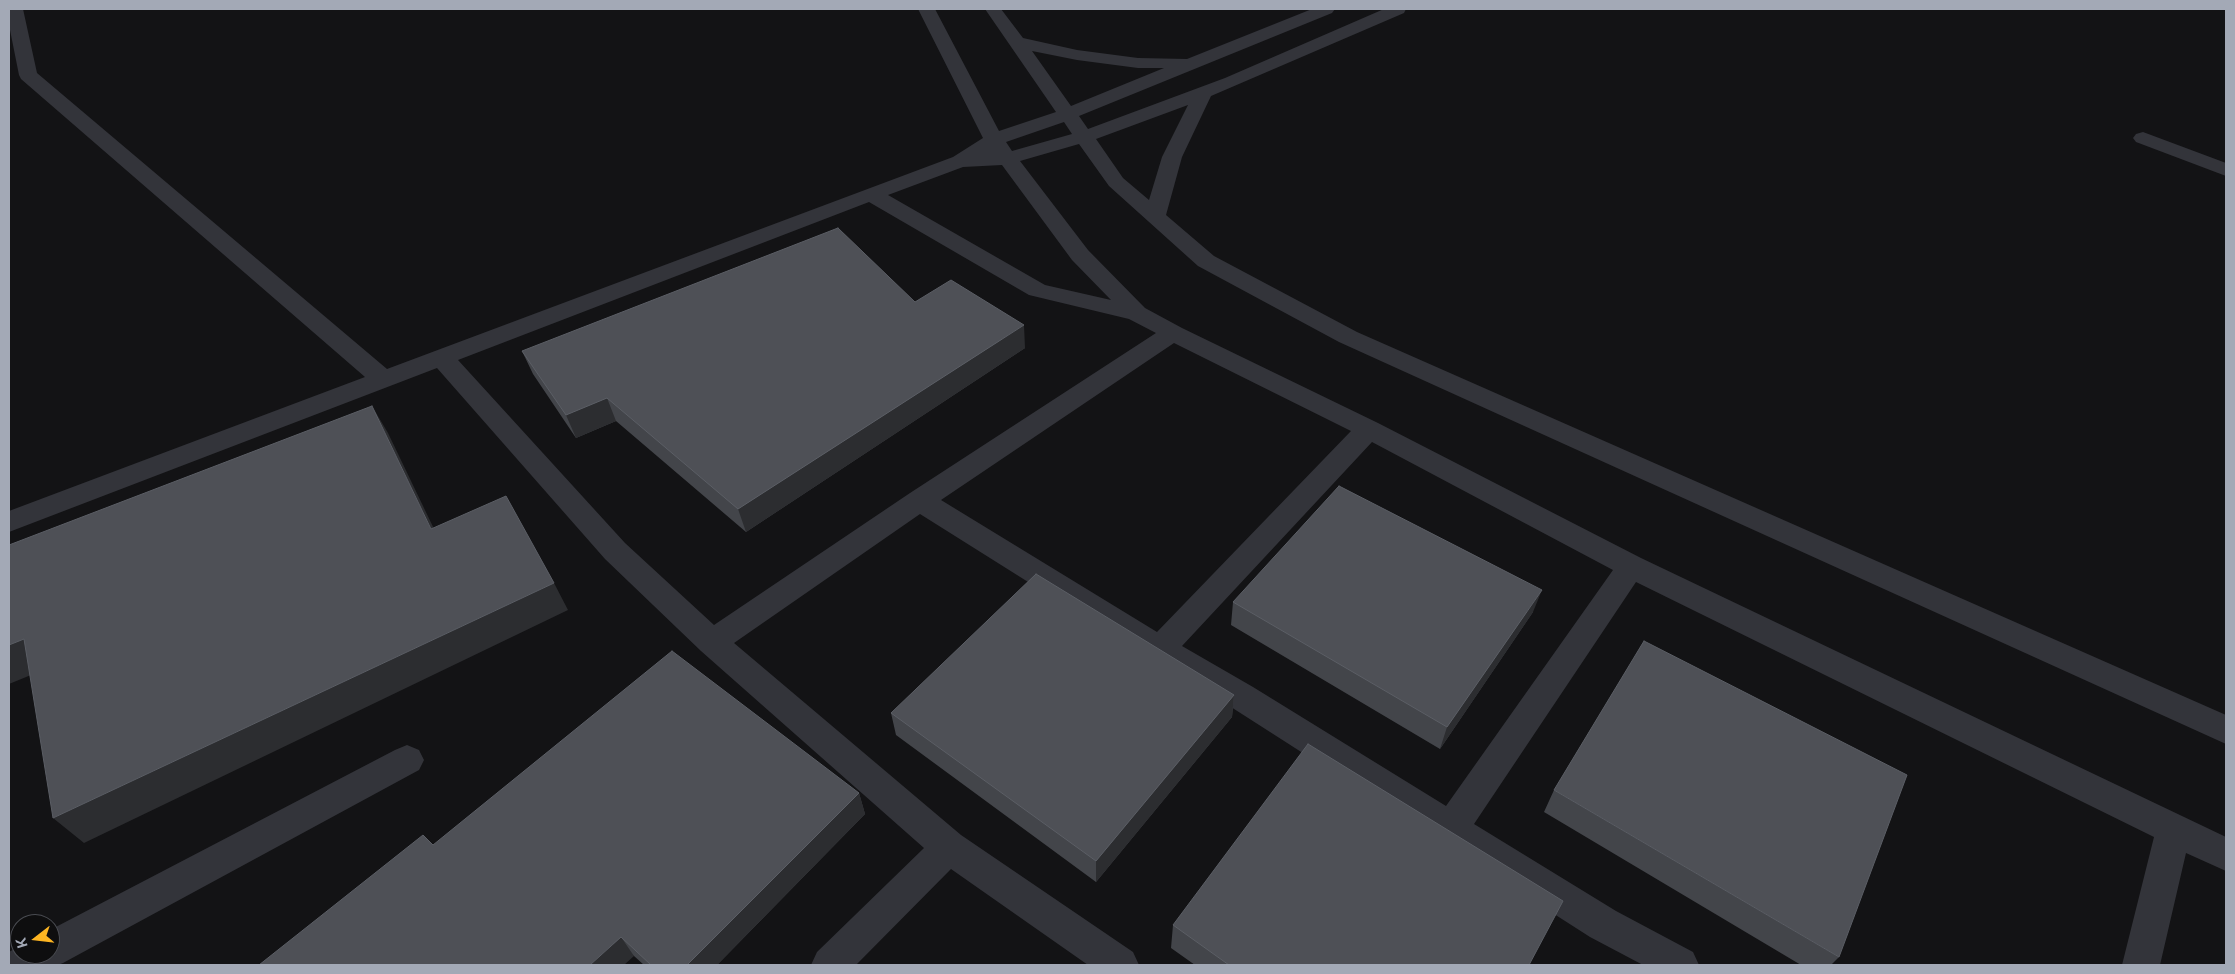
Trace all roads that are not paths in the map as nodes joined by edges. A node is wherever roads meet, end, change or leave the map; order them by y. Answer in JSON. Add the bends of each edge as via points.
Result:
{"nodes":[{"id":1,"x":14,"y":9,"type":"edge"},
{"id":2,"x":926,"y":9,"type":"edge"},
{"id":3,"x":992,"y":9,"type":"edge"},
{"id":4,"x":1326,"y":9,"type":"edge"},
{"id":5,"x":1398,"y":9,"type":"edge"},
{"id":6,"x":1016,"y":42,"type":"junction"},
{"id":7,"x":1191,"y":64,"type":"junction"},
{"id":8,"x":18,"y":79,"type":"edge"},
{"id":9,"x":1203,"y":92,"type":"junction"},
{"id":10,"x":1068,"y":114,"type":"junction"},
{"id":11,"x":1084,"y":138,"type":"junction"},
{"id":12,"x":2142,"y":138,"type":"dead end"},
{"id":13,"x":994,"y":140,"type":"junction"},
{"id":14,"x":1008,"y":158,"type":"junction"},
{"id":15,"x":960,"y":161,"type":"junction"},
{"id":16,"x":2226,"y":170,"type":"edge"},
{"id":17,"x":871,"y":194,"type":"junction"},
{"id":18,"x":1156,"y":217,"type":"junction"},
{"id":19,"x":1137,"y":313,"type":"junction"},
{"id":20,"x":1173,"y":333,"type":"junction"},
{"id":21,"x":442,"y":358,"type":"junction"},
{"id":22,"x":384,"y":380,"type":"junction"},
{"id":23,"x":1369,"y":430,"type":"junction"},
{"id":24,"x":920,"y":500,"type":"junction"},
{"id":25,"x":9,"y":522,"type":"edge"},
{"id":26,"x":1631,"y":566,"type":"junction"},
{"id":27,"x":712,"y":642,"type":"junction"},
{"id":28,"x":1160,"y":649,"type":"junction"},
{"id":29,"x":2226,"y":730,"type":"edge"},
{"id":30,"x":407,"y":760,"type":"dead end"},
{"id":31,"x":1451,"y":828,"type":"junction"},
{"id":32,"x":2174,"y":829,"type":"junction"},
{"id":33,"x":949,"y":847,"type":"junction"},
{"id":34,"x":2226,"y":855,"type":"edge"},
{"id":35,"x":60,"y":945,"type":"edge"},
{"id":36,"x":830,"y":965,"type":"edge"},
{"id":37,"x":1120,"y":965,"type":"edge"},
{"id":38,"x":1680,"y":965,"type":"edge"},
{"id":39,"x":2141,"y":965,"type":"edge"}],
"edges":[{"from":1,"to":8,"type":"street"},
{"from":2,"to":13,"type":"street"},
{"from":3,"to":6,"type":"street"},
{"from":4,"to":7,"type":"street"},
{"from":5,"to":9,"type":"street"},
{"from":6,"to":7,"type":"street","via":[[1138,63]]},
{"from":6,"to":10,"type":"street"},
{"from":7,"to":10,"type":"street"},
{"from":8,"to":22,"type":"street"},
{"from":9,"to":11,"type":"street"},
{"from":9,"to":18,"type":"street","via":[[1172,157]]},
{"from":10,"to":11,"type":"street"},
{"from":10,"to":13,"type":"street"},
{"from":11,"to":14,"type":"street"},
{"from":11,"to":18,"type":"street","via":[[1116,182]]},
{"from":12,"to":16,"type":"street"},
{"from":13,"to":14,"type":"street"},
{"from":13,"to":15,"type":"street"},
{"from":14,"to":15,"type":"street"},
{"from":14,"to":19,"type":"street","via":[[1080,255]]},
{"from":15,"to":17,"type":"street"},
{"from":17,"to":19,"type":"street","via":[[1037,290]]},
{"from":17,"to":21,"type":"street"},
{"from":18,"to":29,"type":"street","via":[[1206,261],[1348,337]]},
{"from":19,"to":20,"type":"street"},
{"from":20,"to":23,"type":"street"},
{"from":20,"to":24,"type":"street"},
{"from":21,"to":22,"type":"street"},
{"from":21,"to":27,"type":"street","via":[[616,551]]},
{"from":22,"to":25,"type":"street"},
{"from":23,"to":26,"type":"street"},
{"from":23,"to":28,"type":"street"},
{"from":24,"to":27,"type":"street"},
{"from":24,"to":28,"type":"street"},
{"from":26,"to":31,"type":"street"},
{"from":26,"to":32,"type":"street"},
{"from":27,"to":33,"type":"street"},
{"from":28,"to":31,"type":"street","via":[[1242,696]]},
{"from":30,"to":35,"type":"street"},
{"from":31,"to":38,"type":"street","via":[[1604,924]]},
{"from":32,"to":34,"type":"street"},
{"from":32,"to":39,"type":"street"},
{"from":33,"to":36,"type":"street"},
{"from":33,"to":37,"type":"street"}]}
